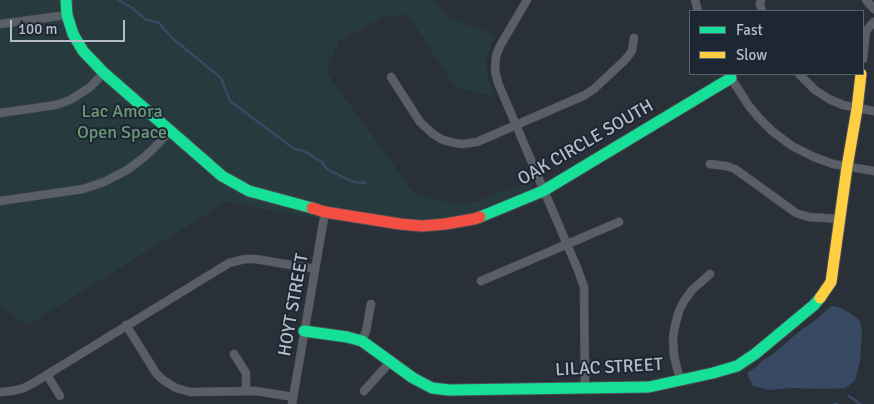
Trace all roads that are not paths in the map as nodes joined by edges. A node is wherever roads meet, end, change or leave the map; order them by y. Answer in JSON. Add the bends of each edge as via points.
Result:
{"nodes":[{"id":1,"x":66,"y":0,"type":"edge"},
{"id":2,"x":866,"y":0,"type":"edge"},
{"id":3,"x":525,"y":1,"type":"edge"},
{"id":4,"x":874,"y":9,"type":"edge"},
{"id":5,"x":67,"y":15,"type":"junction"},
{"id":6,"x":874,"y":22,"type":"edge"},
{"id":7,"x":0,"y":24,"type":"edge"},
{"id":8,"x":634,"y":38,"type":"dead end"},
{"id":9,"x":864,"y":50,"type":"edge"},
{"id":10,"x":104,"y":73,"type":"junction"},
{"id":11,"x":800,"y":75,"type":"edge"},
{"id":12,"x":861,"y":75,"type":"edge"},
{"id":13,"x":390,"y":76,"type":"dead end"},
{"id":14,"x":730,"y":76,"type":"edge"},
{"id":15,"x":857,"y":108,"type":"junction"},
{"id":16,"x":874,"y":111,"type":"edge"},
{"id":17,"x":0,"y":113,"type":"edge"},
{"id":18,"x":516,"y":126,"type":"junction"},
{"id":19,"x":170,"y":131,"type":"junction"},
{"id":20,"x":710,"y":164,"type":"dead end"},
{"id":21,"x":847,"y":167,"type":"junction"},
{"id":22,"x":874,"y":171,"type":"edge"},
{"id":23,"x":543,"y":191,"type":"junction"},
{"id":24,"x":0,"y":202,"type":"edge"},
{"id":25,"x":325,"y":212,"type":"junction"},
{"id":26,"x":840,"y":220,"type":"junction"},
{"id":27,"x":618,"y":222,"type":"dead end"},
{"id":28,"x":566,"y":244,"type":"junction"},
{"id":29,"x":315,"y":269,"type":"junction"},
{"id":30,"x":710,"y":274,"type":"dead end"},
{"id":31,"x":481,"y":281,"type":"dead end"},
{"id":32,"x":371,"y":304,"type":"dead end"},
{"id":33,"x":126,"y":325,"type":"junction"},
{"id":34,"x":304,"y":331,"type":"junction"},
{"id":35,"x":362,"y":341,"type":"junction"},
{"id":36,"x":234,"y":354,"type":"dead end"},
{"id":37,"x":390,"y":362,"type":"junction"},
{"id":38,"x":46,"y":375,"type":"junction"},
{"id":39,"x":680,"y":380,"type":"junction"},
{"id":40,"x":585,"y":388,"type":"junction"},
{"id":41,"x":246,"y":391,"type":"junction"},
{"id":42,"x":364,"y":391,"type":"dead end"},
{"id":43,"x":0,"y":392,"type":"edge"},
{"id":44,"x":60,"y":396,"type":"dead end"},
{"id":45,"x":293,"y":401,"type":"edge"}],
"edges":[{"from":1,"to":5,"type":"street","name":"OAK CIRCLE SOUTH"},
{"from":2,"to":4,"type":"street"},
{"from":3,"to":18,"type":"street","via":[[500,46],[495,65],[498,83]]},
{"from":5,"to":7,"type":"street"},
{"from":5,"to":10,"type":"street","name":"OAK CIRCLE SOUTH","via":[[83,51]]},
{"from":6,"to":9,"type":"street","via":[[866,31]]},
{"from":8,"to":18,"type":"street","via":[[632,51],[625,60],[594,89]]},
{"from":10,"to":17,"type":"street","via":[[70,100]]},
{"from":10,"to":19,"type":"street","name":"OAK CIRCLE SOUTH"},
{"from":11,"to":15,"type":"street","via":[[822,95]]},
{"from":12,"to":15,"type":"street","name":"LILAC STREET"},
{"from":13,"to":18,"type":"street","via":[[420,122],[432,134],[447,141],[477,142]]},
{"from":14,"to":21,"type":"street","via":[[758,118],[781,138],[814,157]]},
{"from":14,"to":23,"type":"street","name":"OAK CIRCLE SOUTH"},
{"from":15,"to":16,"type":"street"},
{"from":15,"to":21,"type":"street","name":"LILAC STREET"},
{"from":18,"to":23,"type":"street"},
{"from":19,"to":24,"type":"street","via":[[142,159],[104,182],[83,189]]},
{"from":19,"to":25,"type":"street","name":"OAK CIRCLE SOUTH","via":[[238,186]]},
{"from":20,"to":26,"type":"street","via":[[734,169],[796,212],[809,217]]},
{"from":21,"to":22,"type":"street"},
{"from":21,"to":26,"type":"street","name":"LILAC STREET"},
{"from":23,"to":25,"type":"street","name":"OAK CIRCLE SOUTH","via":[[474,219],[445,224],[400,224]]},
{"from":23,"to":28,"type":"street"},
{"from":25,"to":29,"type":"street","name":"HOYT STREET"},
{"from":26,"to":39,"type":"street","name":"LILAC STREET","via":[[831,282],[814,305],[737,366]]},
{"from":27,"to":28,"type":"street"},
{"from":28,"to":31,"type":"street"},
{"from":28,"to":40,"type":"street","via":[[584,288]]},
{"from":29,"to":33,"type":"street","via":[[255,259],[237,260]]},
{"from":29,"to":34,"type":"street","name":"HOYT STREET"},
{"from":30,"to":39,"type":"street","via":[[684,301],[674,326],[674,356]]},
{"from":32,"to":35,"type":"street"},
{"from":33,"to":38,"type":"street"},
{"from":33,"to":41,"type":"street","via":[[156,373],[172,386],[190,392]]},
{"from":34,"to":35,"type":"street","name":"LILAC STREET"},
{"from":34,"to":45,"type":"street","name":"HOYT STREET"},
{"from":35,"to":37,"type":"street","name":"LILAC STREET"},
{"from":36,"to":41,"type":"street","via":[[246,374]]},
{"from":37,"to":40,"type":"street","name":"LILAC STREET","via":[[432,388]]},
{"from":37,"to":42,"type":"street"},
{"from":38,"to":43,"type":"street","via":[[24,388]]},
{"from":38,"to":44,"type":"street"},
{"from":39,"to":40,"type":"street","name":"LILAC STREET","via":[[649,387]]},
{"from":41,"to":45,"type":"street","via":[[265,392]]}]}
